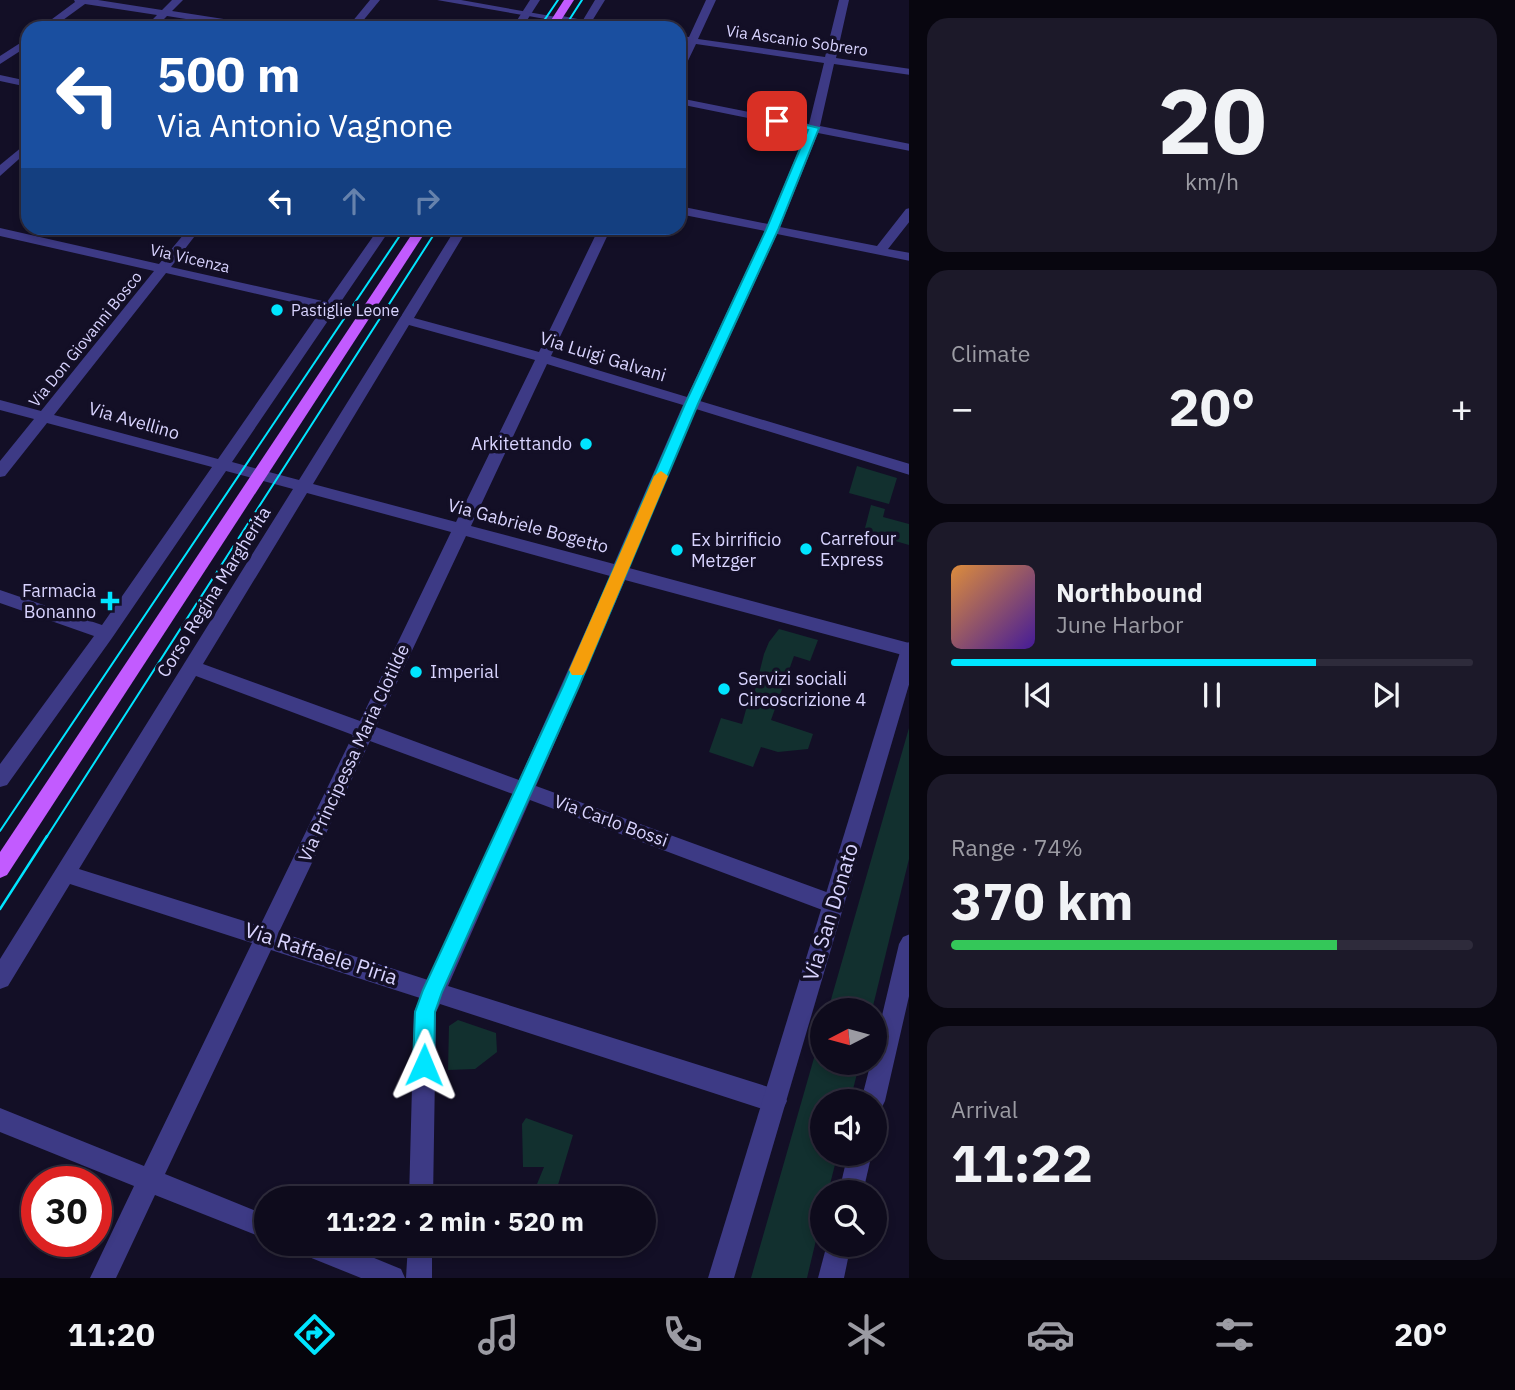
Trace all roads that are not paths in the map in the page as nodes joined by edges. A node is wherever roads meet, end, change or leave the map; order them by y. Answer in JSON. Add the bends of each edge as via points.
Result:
{"nodes":[{"id":1,"x":81,"y":0,"type":"edge"},
{"id":2,"x":178,"y":0,"type":"edge"},
{"id":3,"x":375,"y":0,"type":"edge"},
{"id":4,"x":442,"y":0,"type":"edge"},
{"id":5,"x":535,"y":0,"type":"edge"},
{"id":6,"x":569,"y":0,"type":"edge"},
{"id":7,"x":600,"y":0,"type":"edge"},
{"id":8,"x":711,"y":0,"type":"edge"},
{"id":9,"x":844,"y":0,"type":"edge"},
{"id":10,"x":164,"y":13,"type":"junction"},
{"id":11,"x":526,"y":13,"type":"junction"},
{"id":12,"x":557,"y":18,"type":"junction"},
{"id":13,"x":55,"y":21,"type":"edge"},
{"id":14,"x":156,"y":21,"type":"edge"},
{"id":15,"x":216,"y":21,"type":"edge"},
{"id":16,"x":358,"y":21,"type":"edge"},
{"id":17,"x":521,"y":21,"type":"edge"},
{"id":18,"x":555,"y":21,"type":"edge"},
{"id":19,"x":567,"y":21,"type":"edge"},
{"id":20,"x":587,"y":21,"type":"edge"},
{"id":21,"x":686,"y":40,"type":"edge"},
{"id":22,"x":692,"y":41,"type":"junction"},
{"id":23,"x":21,"y":46,"type":"edge"},
{"id":24,"x":686,"y":54,"type":"edge"},
{"id":25,"x":829,"y":60,"type":"junction"},
{"id":26,"x":0,"y":61,"type":"edge"},
{"id":27,"x":909,"y":72,"type":"edge"},
{"id":28,"x":0,"y":78,"type":"edge"},
{"id":29,"x":21,"y":82,"type":"edge"},
{"id":30,"x":686,"y":102,"type":"edge"},
{"id":31,"x":814,"y":128,"type":"junction"},
{"id":32,"x":909,"y":148,"type":"edge"},
{"id":33,"x":21,"y":152,"type":"edge"},
{"id":34,"x":0,"y":172,"type":"edge"},
{"id":35,"x":686,"y":212,"type":"edge"},
{"id":36,"x":909,"y":212,"type":"edge"},
{"id":37,"x":772,"y":230,"type":"junction"},
{"id":38,"x":0,"y":232,"type":"edge"},
{"id":39,"x":190,"y":235,"type":"edge"},
{"id":40,"x":380,"y":235,"type":"edge"},
{"id":41,"x":417,"y":235,"type":"edge"},
{"id":42,"x":458,"y":235,"type":"edge"},
{"id":43,"x":602,"y":235,"type":"edge"},
{"id":44,"x":880,"y":251,"type":"junction"},
{"id":45,"x":909,"y":257,"type":"edge"},
{"id":46,"x":163,"y":270,"type":"junction"},
{"id":47,"x":332,"y":307,"type":"junction"},
{"id":48,"x":406,"y":320,"type":"junction"},
{"id":49,"x":544,"y":358,"type":"junction"},
{"id":50,"x":691,"y":404,"type":"junction"},
{"id":51,"x":0,"y":405,"type":"edge"},
{"id":52,"x":45,"y":416,"type":"junction"},
{"id":53,"x":222,"y":466,"type":"junction"},
{"id":54,"x":909,"y":470,"type":"edge"},
{"id":55,"x":0,"y":472,"type":"edge"},
{"id":56,"x":258,"y":475,"type":"junction"},
{"id":57,"x":303,"y":486,"type":"junction"},
{"id":58,"x":461,"y":527,"type":"junction"},
{"id":59,"x":621,"y":570,"type":"junction"},
{"id":60,"x":0,"y":596,"type":"edge"},
{"id":61,"x":106,"y":633,"type":"junction"},
{"id":62,"x":908,"y":658,"type":"edge"},
{"id":63,"x":192,"y":667,"type":"junction"},
{"id":64,"x":364,"y":731,"type":"junction"},
{"id":65,"x":0,"y":779,"type":"edge"},
{"id":66,"x":524,"y":789,"type":"junction"},
{"id":67,"x":0,"y":869,"type":"edge"},
{"id":68,"x":66,"y":874,"type":"junction"},
{"id":69,"x":833,"y":904,"type":"junction"},
{"id":70,"x":266,"y":936,"type":"junction"},
{"id":71,"x":909,"y":944,"type":"edge"},
{"id":72,"x":0,"y":979,"type":"edge"},
{"id":73,"x":433,"y":990,"type":"junction"},
{"id":74,"x":876,"y":1089,"type":"edge"},
{"id":75,"x":775,"y":1101,"type":"junction"},
{"id":76,"x":0,"y":1120,"type":"edge"},
{"id":77,"x":149,"y":1180,"type":"junction"},
{"id":78,"x":421,"y":1186,"type":"edge"},
{"id":79,"x":254,"y":1222,"type":"edge"},
{"id":80,"x":338,"y":1256,"type":"edge"},
{"id":81,"x":420,"y":1256,"type":"edge"},
{"id":82,"x":836,"y":1257,"type":"edge"},
{"id":83,"x":103,"y":1278,"type":"edge"},
{"id":84,"x":392,"y":1278,"type":"edge"},
{"id":85,"x":419,"y":1278,"type":"edge"},
{"id":86,"x":721,"y":1278,"type":"edge"},
{"id":87,"x":831,"y":1278,"type":"edge"}],
"edges":[{"from":1,"to":10,"type":"street"},
{"from":1,"to":13,"type":"street"},
{"from":2,"to":10,"type":"street"},
{"from":3,"to":16,"type":"street"},
{"from":4,"to":11,"type":"street"},
{"from":5,"to":11,"type":"street"},
{"from":6,"to":12,"type":"main road"},
{"from":7,"to":20,"type":"street"},
{"from":8,"to":22,"type":"street"},
{"from":9,"to":25,"type":"street"},
{"from":10,"to":14,"type":"street"},
{"from":10,"to":15,"type":"street"},
{"from":11,"to":12,"type":"street"},
{"from":11,"to":17,"type":"street"},
{"from":12,"to":18,"type":"main road"},
{"from":12,"to":19,"type":"street"},
{"from":21,"to":22,"type":"street","name":"Via Ascanio Sobrero"},
{"from":22,"to":24,"type":"street"},
{"from":22,"to":25,"type":"street","name":"Via Ascanio Sobrero"},
{"from":23,"to":26,"type":"street"},
{"from":25,"to":27,"type":"street","name":"Via Ascanio Sobrero"},
{"from":25,"to":31,"type":"street"},
{"from":28,"to":29,"type":"street"},
{"from":30,"to":31,"type":"street"},
{"from":31,"to":32,"type":"street"},
{"from":31,"to":37,"type":"street"},
{"from":33,"to":34,"type":"street"},
{"from":35,"to":37,"type":"street"},
{"from":36,"to":44,"type":"street"},
{"from":37,"to":44,"type":"street"},
{"from":37,"to":50,"type":"street"},
{"from":38,"to":46,"type":"street","name":"Via Vicenza"},
{"from":39,"to":46,"type":"street","name":"Via Don Giovanni Bosco"},
{"from":40,"to":47,"type":"street"},
{"from":41,"to":56,"type":"main road","name":"Corso Regina Margherita"},
{"from":42,"to":48,"type":"street","name":"Corso Regina Margherita"},
{"from":43,"to":49,"type":"street","name":"Via Principessa Maria Clotilde"},
{"from":44,"to":45,"type":"street"},
{"from":46,"to":47,"type":"street","name":"Via Vicenza"},
{"from":46,"to":52,"type":"street","name":"Via Don Giovanni Bosco"},
{"from":47,"to":53,"type":"street"},
{"from":48,"to":49,"type":"street","name":"Via Luigi Galvani"},
{"from":48,"to":57,"type":"street","name":"Corso Regina Margherita"},
{"from":49,"to":50,"type":"street","name":"Via Luigi Galvani"},
{"from":49,"to":58,"type":"street","name":"Via Principessa Maria Clotilde"},
{"from":50,"to":54,"type":"street","name":"Via Luigi Galvani"},
{"from":50,"to":59,"type":"street"},
{"from":51,"to":52,"type":"street","name":"Via Avellino"},
{"from":52,"to":53,"type":"street","name":"Via Avellino"},
{"from":52,"to":55,"type":"street","name":"Via Don Giovanni Bosco"},
{"from":53,"to":56,"type":"street","name":"Via Avellino"},
{"from":53,"to":61,"type":"street"},
{"from":56,"to":57,"type":"street","name":"Via Gabriele Bogetto"},
{"from":56,"to":67,"type":"main road","name":"Corso Regina Margherita"},
{"from":57,"to":58,"type":"street","name":"Via Gabriele Bogetto"},
{"from":57,"to":63,"type":"street","name":"Corso Regina Margherita"},
{"from":58,"to":59,"type":"street","name":"Via Gabriele Bogetto"},
{"from":58,"to":64,"type":"street","name":"Via Principessa Maria Clotilde"},
{"from":59,"to":62,"type":"street","name":"Via Gabriele Bogetto"},
{"from":59,"to":66,"type":"street"},
{"from":60,"to":61,"type":"street"},
{"from":61,"to":65,"type":"street"},
{"from":62,"to":69,"type":"street","name":"Via San Donato"},
{"from":63,"to":64,"type":"street","name":"Via Carlo Bossi"},
{"from":63,"to":68,"type":"street","name":"Corso Regina Margherita"},
{"from":64,"to":66,"type":"street","name":"Via Carlo Bossi"},
{"from":64,"to":70,"type":"street","name":"Via Principessa Maria Clotilde"},
{"from":66,"to":69,"type":"street","name":"Via Carlo Bossi"},
{"from":66,"to":73,"type":"street"},
{"from":68,"to":70,"type":"street","name":"Via Raffaele Piria"},
{"from":68,"to":72,"type":"street","name":"Corso Regina Margherita"},
{"from":69,"to":75,"type":"street","name":"Via San Donato"},
{"from":70,"to":73,"type":"street","name":"Via Raffaele Piria"},
{"from":70,"to":77,"type":"street","name":"Via Principessa Maria Clotilde"},
{"from":71,"to":74,"type":"street"},
{"from":73,"to":75,"type":"street","name":"Via Raffaele Piria"},
{"from":73,"to":78,"type":"street","via":[[425,1012]]},
{"from":75,"to":86,"type":"street","name":"Via San Donato"},
{"from":76,"to":77,"type":"street"},
{"from":77,"to":79,"type":"street"},
{"from":77,"to":83,"type":"street","name":"Via Principessa Maria Clotilde"},
{"from":80,"to":84,"type":"street"},
{"from":81,"to":85,"type":"street"},
{"from":82,"to":87,"type":"street"}]}
